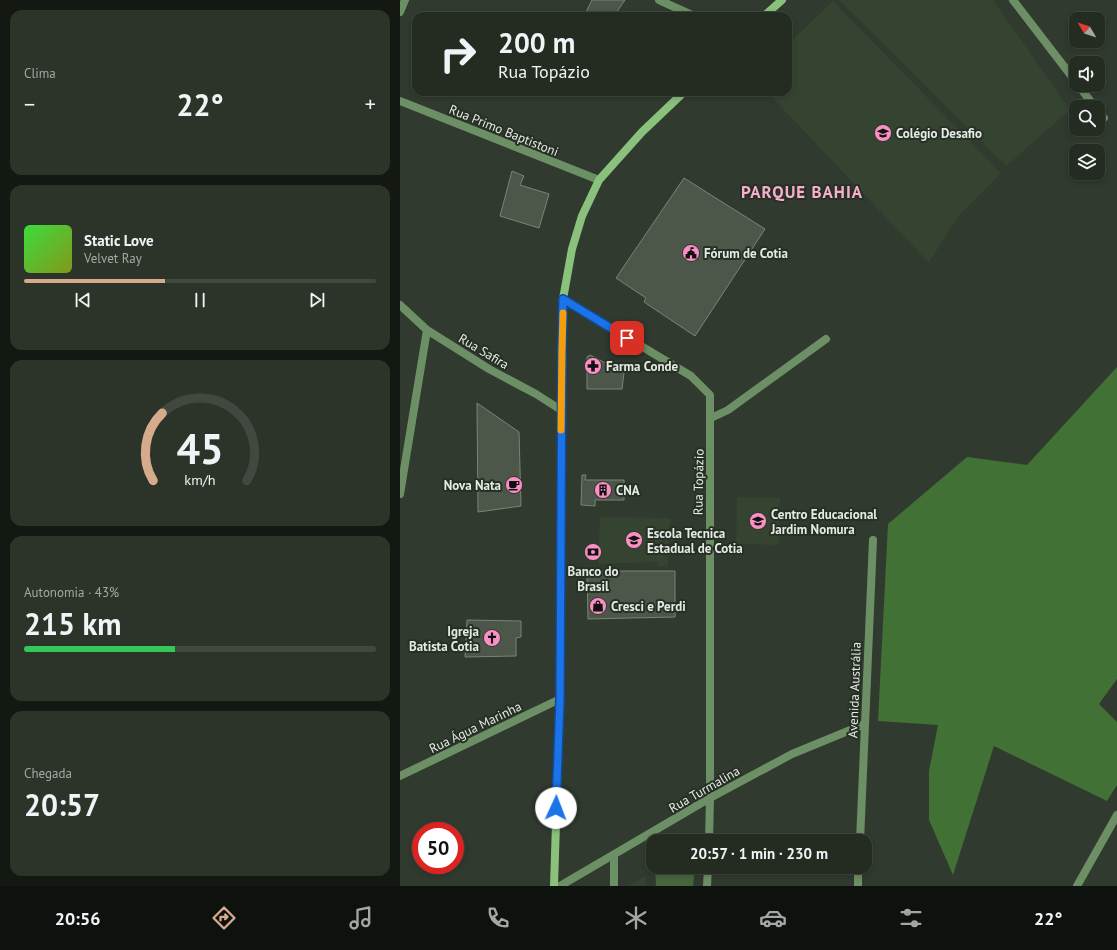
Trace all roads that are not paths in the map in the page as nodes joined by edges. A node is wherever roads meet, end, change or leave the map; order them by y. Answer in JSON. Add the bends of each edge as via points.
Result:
{"nodes":[{"id":1,"x":405,"y":0,"type":"edge"},
{"id":2,"x":782,"y":0,"type":"edge"},
{"id":3,"x":1013,"y":0,"type":"edge"},
{"id":4,"x":663,"y":1,"type":"edge"},
{"id":5,"x":400,"y":12,"type":"edge"},
{"id":6,"x":686,"y":12,"type":"edge"},
{"id":7,"x":768,"y":12,"type":"edge"},
{"id":8,"x":1069,"y":73,"type":"edge"},
{"id":9,"x":1083,"y":92,"type":"edge"},
{"id":10,"x":680,"y":96,"type":"edge"},
{"id":11,"x":1090,"y":100,"type":"edge"},
{"id":12,"x":400,"y":101,"type":"edge"},
{"id":13,"x":600,"y":180,"type":"junction"},
{"id":14,"x":563,"y":299,"type":"junction"},
{"id":15,"x":400,"y":305,"type":"edge"},
{"id":16,"x":427,"y":330,"type":"junction"},
{"id":17,"x":826,"y":339,"type":"dead end"},
{"id":18,"x":561,"y":410,"type":"junction"},
{"id":19,"x":711,"y":418,"type":"junction"},
{"id":20,"x":400,"y":494,"type":"edge"},
{"id":21,"x":873,"y":540,"type":"dead end"},
{"id":22,"x":560,"y":699,"type":"junction"},
{"id":23,"x":865,"y":724,"type":"junction"},
{"id":24,"x":400,"y":776,"type":"edge"},
{"id":25,"x":710,"y":798,"type":"junction"},
{"id":26,"x":1117,"y":815,"type":"edge"},
{"id":27,"x":1114,"y":827,"type":"edge"},
{"id":28,"x":709,"y":834,"type":"edge"},
{"id":29,"x":860,"y":834,"type":"edge"},
{"id":30,"x":614,"y":855,"type":"junction"},
{"id":31,"x":708,"y":874,"type":"edge"},
{"id":32,"x":858,"y":874,"type":"edge"},
{"id":33,"x":554,"y":886,"type":"edge"},
{"id":34,"x":560,"y":886,"type":"edge"},
{"id":35,"x":614,"y":886,"type":"edge"},
{"id":36,"x":707,"y":886,"type":"edge"},
{"id":37,"x":858,"y":886,"type":"edge"},
{"id":38,"x":1077,"y":886,"type":"edge"}],
"edges":[{"from":1,"to":5,"type":"street"},
{"from":2,"to":7,"type":"main road"},
{"from":3,"to":8,"type":"street"},
{"from":4,"to":6,"type":"street"},
{"from":9,"to":11,"type":"street"},
{"from":10,"to":13,"type":"main road","via":[[642,132]]},
{"from":12,"to":13,"type":"street","name":"Rua Primo Baptistoni"},
{"from":13,"to":14,"type":"main road","via":[[582,216]]},
{"from":14,"to":18,"type":"main road"},
{"from":14,"to":19,"type":"street","name":"Rua Topázio","via":[[691,376],[710,395]]},
{"from":15,"to":16,"type":"street","name":"Rua Safira"},
{"from":16,"to":18,"type":"street","name":"Rua Safira"},
{"from":16,"to":20,"type":"street"},
{"from":17,"to":19,"type":"street","via":[[728,410]]},
{"from":18,"to":22,"type":"main road"},
{"from":19,"to":25,"type":"street","name":"Rua Topázio"},
{"from":21,"to":23,"type":"street","name":"Avenida Austrália"},
{"from":22,"to":24,"type":"street","name":"Rua Água Marinha"},
{"from":22,"to":33,"type":"main road"},
{"from":23,"to":25,"type":"street","name":"Rua Turmalina","via":[[792,754]]},
{"from":23,"to":29,"type":"street","name":"Avenida Austrália"},
{"from":25,"to":28,"type":"street","name":"Rua Topázio"},
{"from":25,"to":30,"type":"street","name":"Rua Turmalina"},
{"from":26,"to":27,"type":"street"},
{"from":27,"to":38,"type":"street"},
{"from":30,"to":34,"type":"street","name":"Rua Turmalina"},
{"from":30,"to":35,"type":"street"},
{"from":31,"to":36,"type":"street"},
{"from":32,"to":37,"type":"street"}]}
